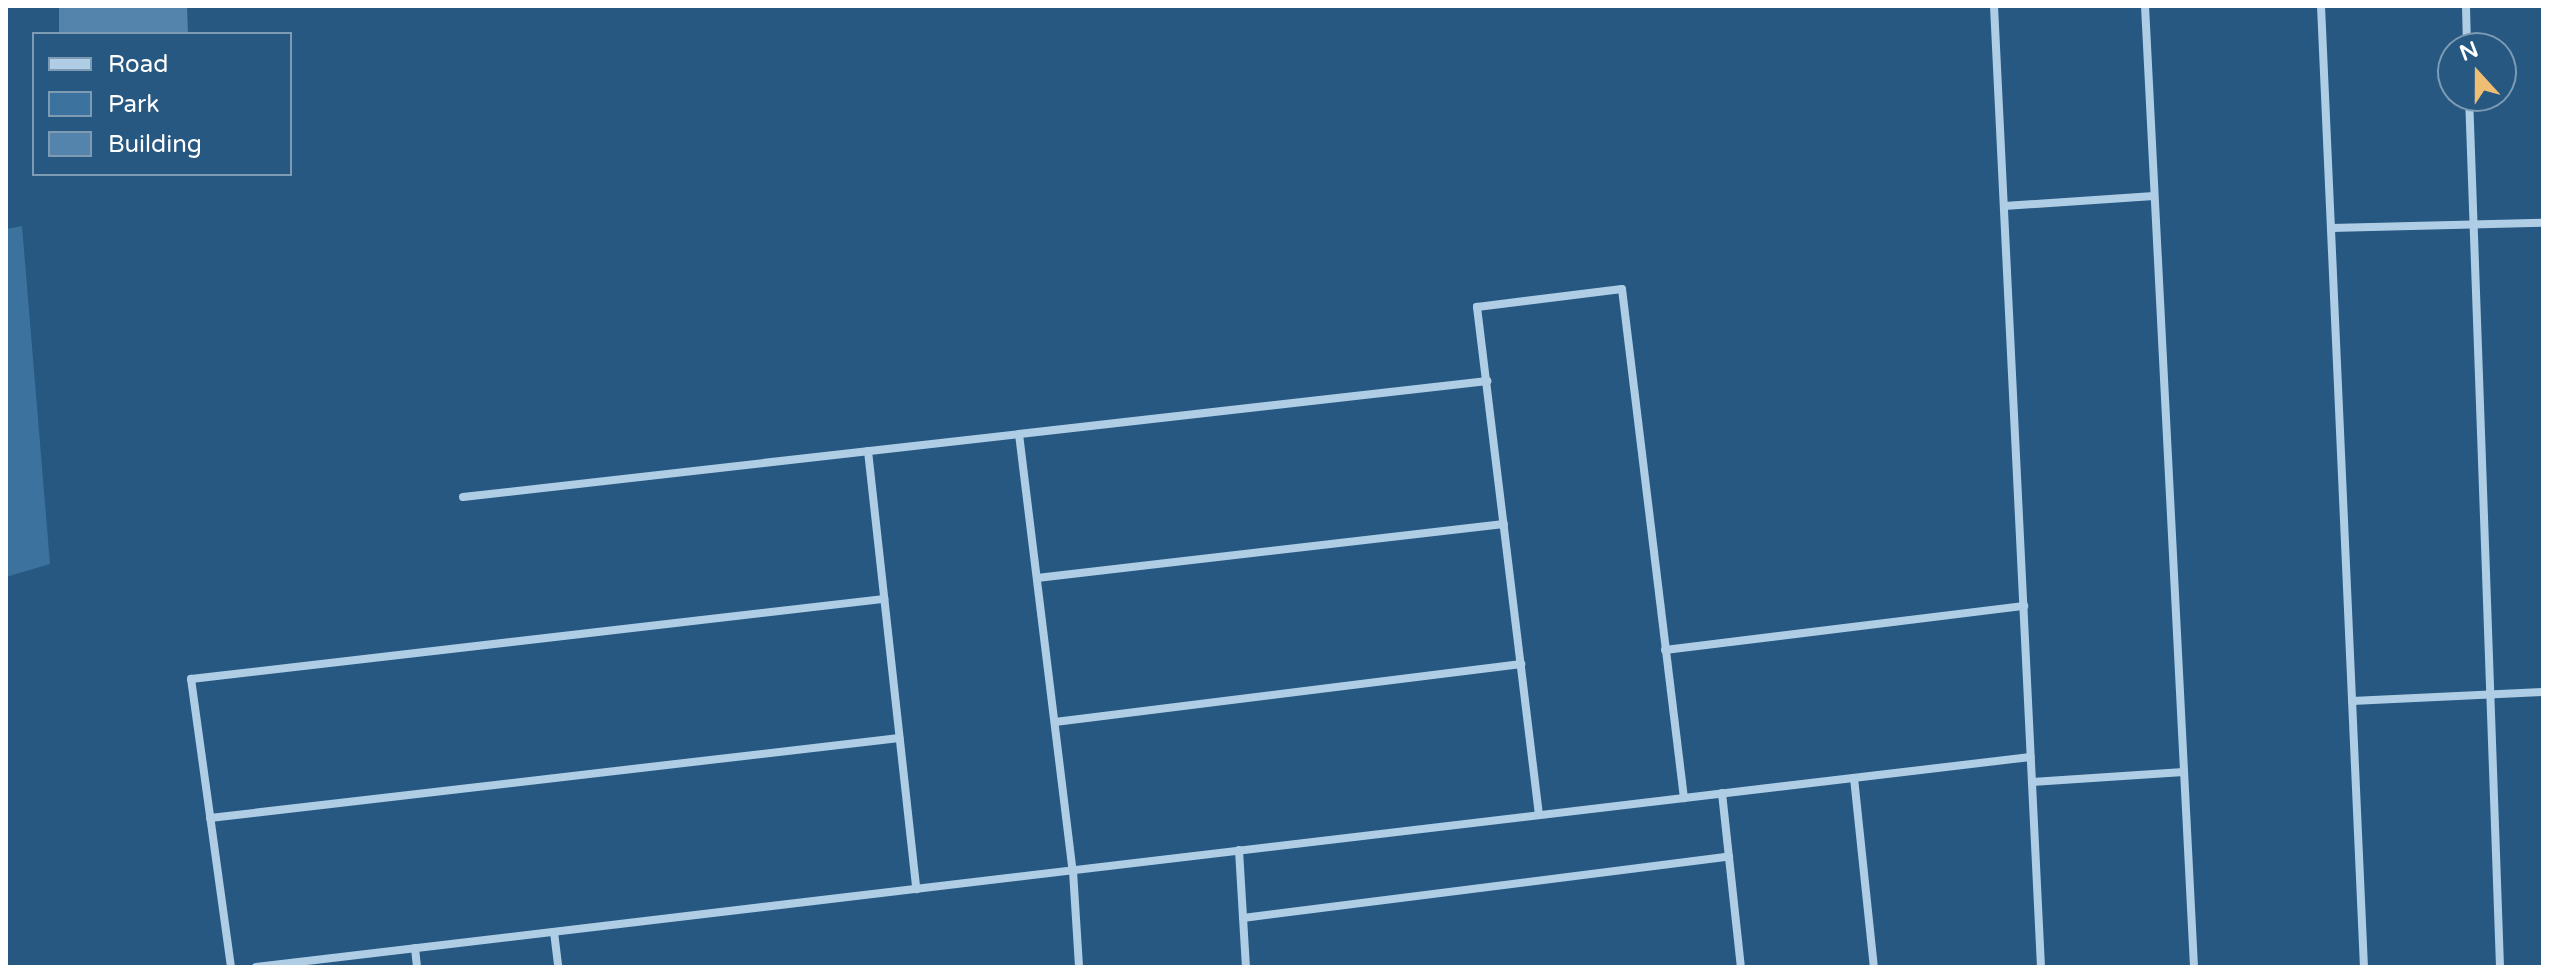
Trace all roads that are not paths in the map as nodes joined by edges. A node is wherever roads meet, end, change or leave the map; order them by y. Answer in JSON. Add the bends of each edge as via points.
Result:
{"nodes":[{"id":1,"x":1994,"y":6,"type":"edge"},
{"id":2,"x":2145,"y":6,"type":"edge"},
{"id":3,"x":2321,"y":6,"type":"edge"},
{"id":4,"x":2466,"y":6,"type":"edge"},
{"id":5,"x":2467,"y":32,"type":"edge"},
{"id":6,"x":2470,"y":112,"type":"edge"},
{"id":7,"x":2154,"y":196,"type":"junction"},
{"id":8,"x":2004,"y":206,"type":"junction"},
{"id":9,"x":2543,"y":223,"type":"edge"},
{"id":10,"x":2474,"y":225,"type":"junction"},
{"id":11,"x":2331,"y":228,"type":"junction"},
{"id":12,"x":1487,"y":381,"type":"junction"},
{"id":13,"x":1019,"y":434,"type":"junction"},
{"id":14,"x":868,"y":451,"type":"junction"},
{"id":15,"x":463,"y":497,"type":"dead end"},
{"id":16,"x":1504,"y":524,"type":"junction"},
{"id":17,"x":1037,"y":578,"type":"junction"},
{"id":18,"x":884,"y":599,"type":"junction"},
{"id":19,"x":2024,"y":606,"type":"junction"},
{"id":20,"x":1665,"y":650,"type":"junction"},
{"id":21,"x":1521,"y":664,"type":"junction"},
{"id":22,"x":2543,"y":692,"type":"edge"},
{"id":23,"x":2490,"y":695,"type":"junction"},
{"id":24,"x":2352,"y":701,"type":"junction"},
{"id":25,"x":1055,"y":722,"type":"junction"},
{"id":26,"x":899,"y":738,"type":"junction"},
{"id":27,"x":2031,"y":757,"type":"junction"},
{"id":28,"x":2184,"y":772,"type":"junction"},
{"id":29,"x":1854,"y":778,"type":"junction"},
{"id":30,"x":2032,"y":782,"type":"junction"},
{"id":31,"x":1722,"y":793,"type":"junction"},
{"id":32,"x":1684,"y":798,"type":"junction"},
{"id":33,"x":1539,"y":815,"type":"junction"},
{"id":34,"x":210,"y":818,"type":"junction"},
{"id":35,"x":1239,"y":850,"type":"junction"},
{"id":36,"x":1729,"y":857,"type":"junction"},
{"id":37,"x":1073,"y":871,"type":"junction"},
{"id":38,"x":916,"y":889,"type":"junction"},
{"id":39,"x":1243,"y":918,"type":"junction"},
{"id":40,"x":554,"y":932,"type":"junction"},
{"id":41,"x":415,"y":948,"type":"junction"},
{"id":42,"x":231,"y":967,"type":"edge"},
{"id":43,"x":256,"y":967,"type":"edge"},
{"id":44,"x":263,"y":967,"type":"edge"},
{"id":45,"x":417,"y":967,"type":"edge"},
{"id":46,"x":558,"y":967,"type":"edge"},
{"id":47,"x":1079,"y":967,"type":"edge"},
{"id":48,"x":1246,"y":967,"type":"edge"},
{"id":49,"x":1741,"y":967,"type":"edge"},
{"id":50,"x":1874,"y":967,"type":"edge"},
{"id":51,"x":2041,"y":967,"type":"edge"},
{"id":52,"x":2194,"y":967,"type":"edge"},
{"id":53,"x":2364,"y":967,"type":"edge"},
{"id":54,"x":2500,"y":967,"type":"edge"}],
"edges":[{"from":1,"to":8,"type":"street"},
{"from":2,"to":7,"type":"street"},
{"from":3,"to":11,"type":"street"},
{"from":4,"to":5,"type":"street"},
{"from":6,"to":10,"type":"street"},
{"from":7,"to":8,"type":"street"},
{"from":7,"to":28,"type":"street"},
{"from":8,"to":19,"type":"street"},
{"from":9,"to":10,"type":"street"},
{"from":10,"to":11,"type":"street"},
{"from":10,"to":23,"type":"street"},
{"from":11,"to":24,"type":"street"},
{"from":12,"to":13,"type":"street"},
{"from":12,"to":16,"type":"street"},
{"from":12,"to":20,"type":"street","via":[[1477,307],[1622,289]]},
{"from":13,"to":14,"type":"street"},
{"from":13,"to":17,"type":"street"},
{"from":14,"to":15,"type":"street"},
{"from":14,"to":18,"type":"street"},
{"from":16,"to":17,"type":"street"},
{"from":16,"to":21,"type":"street"},
{"from":17,"to":25,"type":"street"},
{"from":18,"to":26,"type":"street"},
{"from":18,"to":34,"type":"street","via":[[191,679]]},
{"from":19,"to":20,"type":"street"},
{"from":19,"to":27,"type":"street"},
{"from":20,"to":32,"type":"street"},
{"from":21,"to":25,"type":"street"},
{"from":21,"to":33,"type":"street"},
{"from":22,"to":23,"type":"street"},
{"from":23,"to":24,"type":"street"},
{"from":23,"to":54,"type":"street"},
{"from":24,"to":53,"type":"street"},
{"from":25,"to":37,"type":"street"},
{"from":26,"to":34,"type":"street"},
{"from":26,"to":38,"type":"street"},
{"from":27,"to":29,"type":"street"},
{"from":27,"to":30,"type":"street"},
{"from":28,"to":30,"type":"street"},
{"from":28,"to":52,"type":"street"},
{"from":29,"to":31,"type":"street"},
{"from":29,"to":50,"type":"street"},
{"from":30,"to":51,"type":"street"},
{"from":31,"to":32,"type":"street"},
{"from":31,"to":36,"type":"street"},
{"from":32,"to":33,"type":"street"},
{"from":33,"to":35,"type":"street"},
{"from":34,"to":42,"type":"street"},
{"from":35,"to":37,"type":"street"},
{"from":35,"to":39,"type":"street"},
{"from":36,"to":39,"type":"street"},
{"from":36,"to":49,"type":"street"},
{"from":37,"to":38,"type":"street"},
{"from":37,"to":47,"type":"street"},
{"from":38,"to":40,"type":"street"},
{"from":39,"to":48,"type":"street"},
{"from":40,"to":41,"type":"street"},
{"from":40,"to":46,"type":"street"},
{"from":41,"to":44,"type":"street"},
{"from":41,"to":45,"type":"street"},
{"from":43,"to":44,"type":"street"}]}
